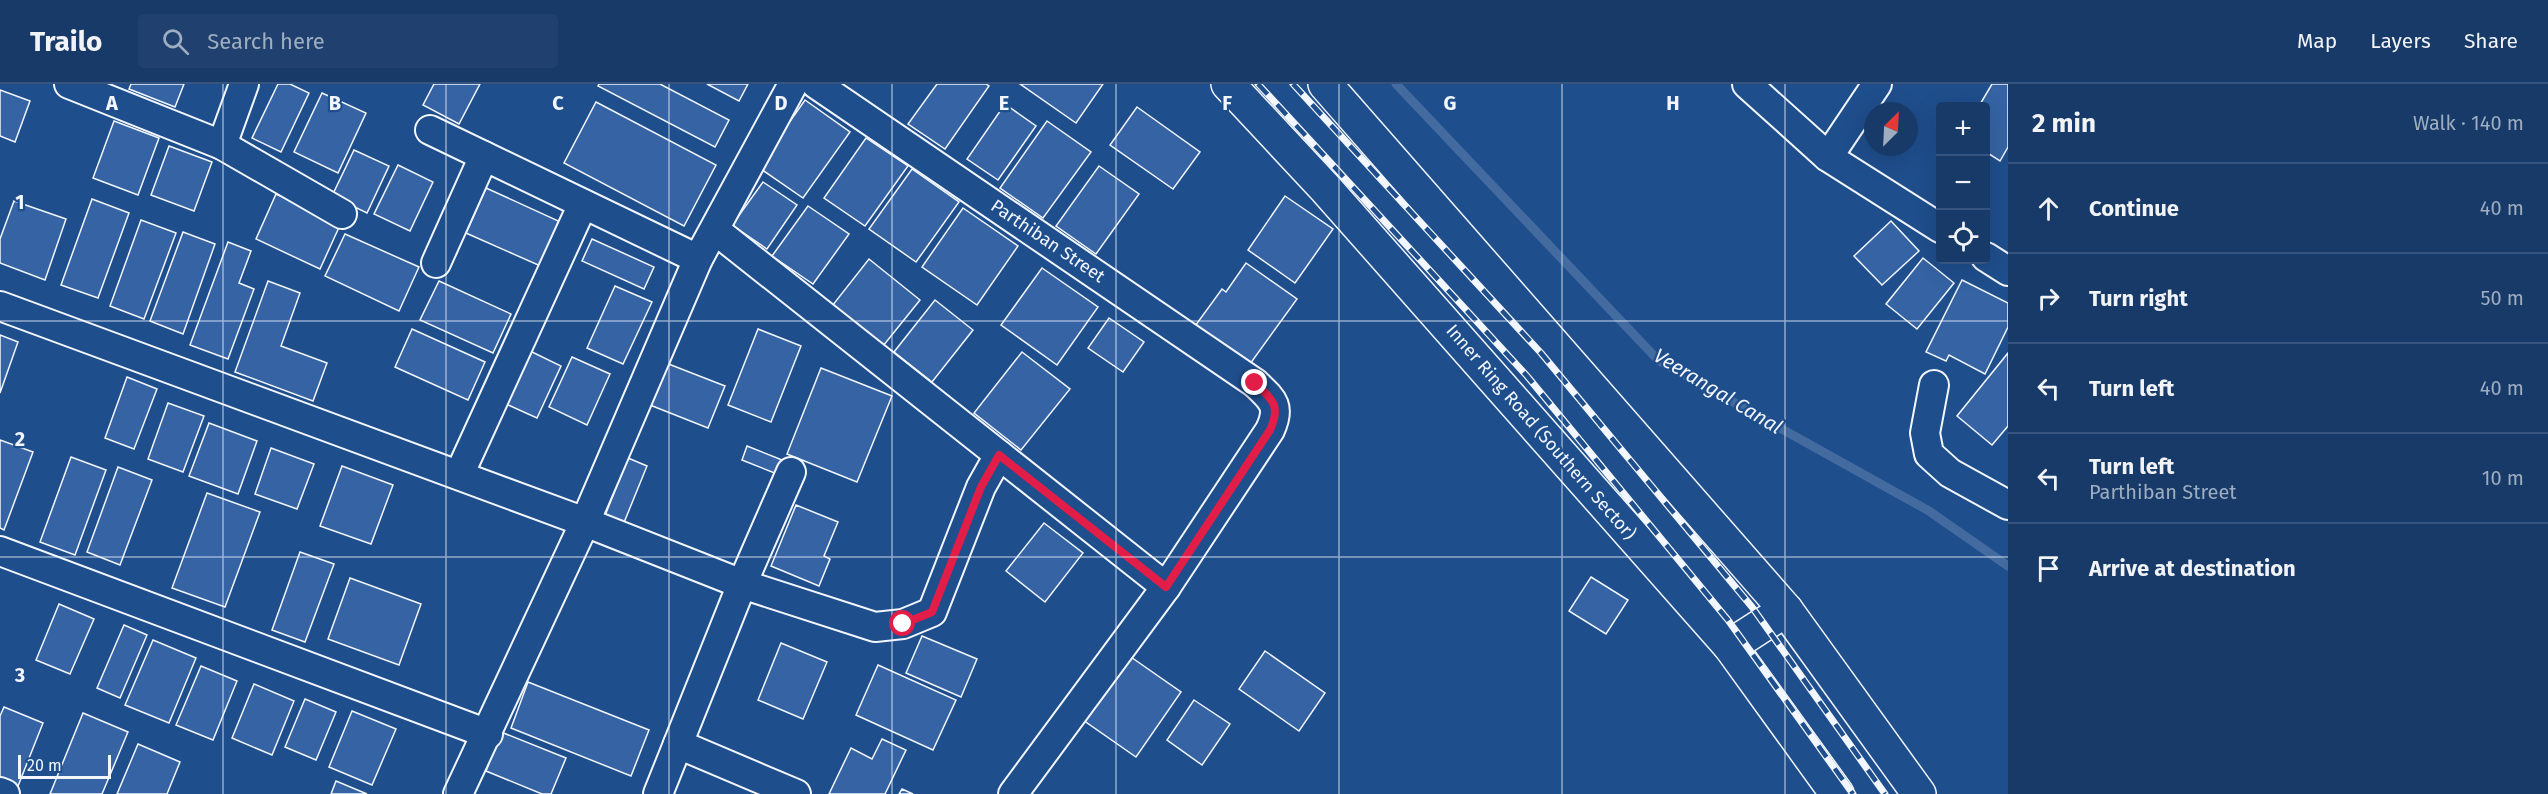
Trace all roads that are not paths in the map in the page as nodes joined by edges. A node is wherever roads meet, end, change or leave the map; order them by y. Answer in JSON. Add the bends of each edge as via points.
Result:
{"nodes":[{"id":1,"x":69,"y":84,"type":"edge"},
{"id":2,"x":244,"y":84,"type":"edge"},
{"id":3,"x":793,"y":84,"type":"edge"},
{"id":4,"x":816,"y":84,"type":"edge"},
{"id":5,"x":1228,"y":84,"type":"edge"},
{"id":6,"x":1325,"y":84,"type":"edge"},
{"id":7,"x":1747,"y":84,"type":"edge"},
{"id":8,"x":1876,"y":84,"type":"edge"},
{"id":9,"x":430,"y":130,"type":"dead end"},
{"id":10,"x":222,"y":145,"type":"junction"},
{"id":11,"x":484,"y":156,"type":"junction"},
{"id":12,"x":1828,"y":157,"type":"junction"},
{"id":13,"x":583,"y":204,"type":"junction"},
{"id":14,"x":342,"y":214,"type":"dead end"},
{"id":15,"x":1936,"y":225,"type":"edge"},
{"id":16,"x":715,"y":230,"type":"junction"},
{"id":17,"x":698,"y":259,"type":"junction"},
{"id":18,"x":1990,"y":260,"type":"edge"},
{"id":19,"x":436,"y":263,"type":"dead end"},
{"id":20,"x":2008,"y":271,"type":"edge"},
{"id":21,"x":0,"y":306,"type":"edge"},
{"id":22,"x":1934,"y":385,"type":"dead end"},
{"id":23,"x":999,"y":455,"type":"junction"},
{"id":24,"x":791,"y":472,"type":"dead end"},
{"id":25,"x":459,"y":475,"type":"junction"},
{"id":26,"x":2008,"y":505,"type":"edge"},
{"id":27,"x":585,"y":522,"type":"junction"},
{"id":28,"x":0,"y":551,"type":"edge"},
{"id":29,"x":742,"y":584,"type":"junction"},
{"id":30,"x":1166,"y":587,"type":"junction"},
{"id":31,"x":1786,"y":610,"type":"junction"},
{"id":32,"x":1730,"y":646,"type":"junction"},
{"id":33,"x":488,"y":734,"type":"junction"},
{"id":34,"x":678,"y":744,"type":"junction"},
{"id":35,"x":0,"y":792,"type":"edge"},
{"id":36,"x":5,"y":794,"type":"edge"},
{"id":37,"x":458,"y":794,"type":"edge"},
{"id":38,"x":658,"y":794,"type":"edge"},
{"id":39,"x":796,"y":794,"type":"edge"},
{"id":40,"x":1013,"y":794,"type":"edge"},
{"id":41,"x":1837,"y":794,"type":"edge"},
{"id":42,"x":1919,"y":794,"type":"edge"}],
"edges":[{"from":1,"to":10,"type":"street"},
{"from":2,"to":10,"type":"street"},
{"from":3,"to":16,"type":"street"},
{"from":4,"to":30,"type":"street","name":"Parthiban Street","via":[[1255,383],[1275,404],[1276,417],[1270,430]]},
{"from":5,"to":32,"type":"main road","name":"Inner Ring Road (Southern Sector)","via":[[1326,189]]},
{"from":6,"to":31,"type":"main road"},
{"from":7,"to":12,"type":"street"},
{"from":8,"to":12,"type":"street"},
{"from":9,"to":11,"type":"street"},
{"from":10,"to":14,"type":"street"},
{"from":11,"to":13,"type":"street"},
{"from":11,"to":19,"type":"street"},
{"from":12,"to":15,"type":"street"},
{"from":13,"to":17,"type":"street"},
{"from":13,"to":25,"type":"street"},
{"from":16,"to":17,"type":"street"},
{"from":16,"to":23,"type":"street"},
{"from":17,"to":27,"type":"street"},
{"from":18,"to":20,"type":"street"},
{"from":21,"to":25,"type":"street"},
{"from":22,"to":26,"type":"street","via":[[1925,434],[1929,454],[1950,472]]},
{"from":23,"to":29,"type":"street","via":[[981,487],[932,612],[903,624],[875,627]]},
{"from":23,"to":30,"type":"street"},
{"from":24,"to":29,"type":"street"},
{"from":25,"to":27,"type":"street"},
{"from":27,"to":29,"type":"street"},
{"from":27,"to":33,"type":"street"},
{"from":28,"to":33,"type":"street"},
{"from":29,"to":34,"type":"street"},
{"from":30,"to":40,"type":"street"},
{"from":31,"to":32,"type":"main road"},
{"from":31,"to":42,"type":"main road"},
{"from":32,"to":41,"type":"main road","name":"Inner Ring Road (Southern Sector)"},
{"from":33,"to":37,"type":"street"},
{"from":34,"to":38,"type":"street"},
{"from":34,"to":39,"type":"street"},
{"from":35,"to":36,"type":"street"}]}
